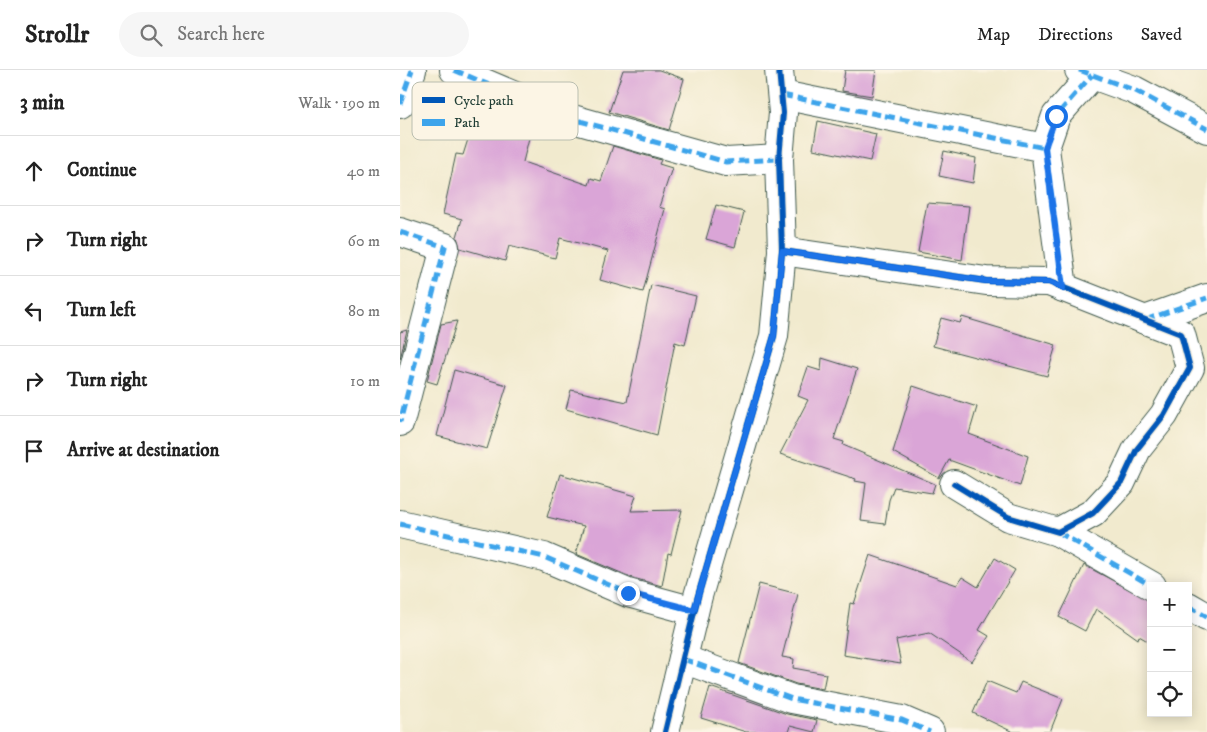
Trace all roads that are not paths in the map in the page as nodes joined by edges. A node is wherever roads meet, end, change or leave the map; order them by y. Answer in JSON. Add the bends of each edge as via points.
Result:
{"nodes":[{"id":1,"x":412,"y":70,"type":"edge"},
{"id":2,"x":454,"y":70,"type":"edge"},
{"id":3,"x":1086,"y":72,"type":"edge"},
{"id":4,"x":482,"y":82,"type":"edge"},
{"id":5,"x":781,"y":83,"type":"edge"},
{"id":6,"x":400,"y":104,"type":"edge"},
{"id":7,"x":578,"y":120,"type":"edge"},
{"id":8,"x":1207,"y":130,"type":"edge"},
{"id":9,"x":1045,"y":148,"type":"junction"},
{"id":10,"x":779,"y":160,"type":"junction"},
{"id":11,"x":400,"y":232,"type":"edge"},
{"id":12,"x":782,"y":251,"type":"junction"},
{"id":13,"x":1063,"y":288,"type":"junction"},
{"id":14,"x":1207,"y":298,"type":"edge"},
{"id":15,"x":1145,"y":320,"type":"junction"},
{"id":16,"x":400,"y":422,"type":"edge"},
{"id":17,"x":954,"y":484,"type":"dead end"},
{"id":18,"x":400,"y":524,"type":"edge"},
{"id":19,"x":1058,"y":532,"type":"junction"},
{"id":20,"x":1147,"y":583,"type":"edge"},
{"id":21,"x":1192,"y":608,"type":"edge"},
{"id":22,"x":694,"y":610,"type":"junction"},
{"id":23,"x":1207,"y":617,"type":"edge"},
{"id":24,"x":683,"y":659,"type":"junction"},
{"id":25,"x":665,"y":732,"type":"edge"},
{"id":26,"x":930,"y":732,"type":"edge"}],
"edges":[{"from":1,"to":6,"type":"street"},
{"from":2,"to":4,"type":"street"},
{"from":3,"to":8,"type":"street","via":[[1134,90]]},
{"from":3,"to":9,"type":"street","via":[[1056,116]]},
{"from":5,"to":9,"type":"street"},
{"from":5,"to":10,"type":"street"},
{"from":7,"to":10,"type":"street","via":[[726,162]]},
{"from":9,"to":13,"type":"street"},
{"from":10,"to":12,"type":"street"},
{"from":11,"to":16,"type":"street","via":[[445,247]]},
{"from":12,"to":13,"type":"street","via":[[986,281],[1049,282]]},
{"from":12,"to":22,"type":"street","via":[[774,336]]},
{"from":13,"to":15,"type":"street"},
{"from":14,"to":15,"type":"street"},
{"from":15,"to":19,"type":"street","via":[[1181,334],[1190,368],[1164,414],[1137,449],[1121,483],[1093,513]]},
{"from":17,"to":19,"type":"street","via":[[1008,517]]},
{"from":18,"to":22,"type":"street","via":[[544,556],[628,593]]},
{"from":19,"to":20,"type":"street"},
{"from":21,"to":23,"type":"street"},
{"from":22,"to":24,"type":"street"},
{"from":24,"to":25,"type":"street"},
{"from":24,"to":26,"type":"street","via":[[792,699],[902,720]]}]}
